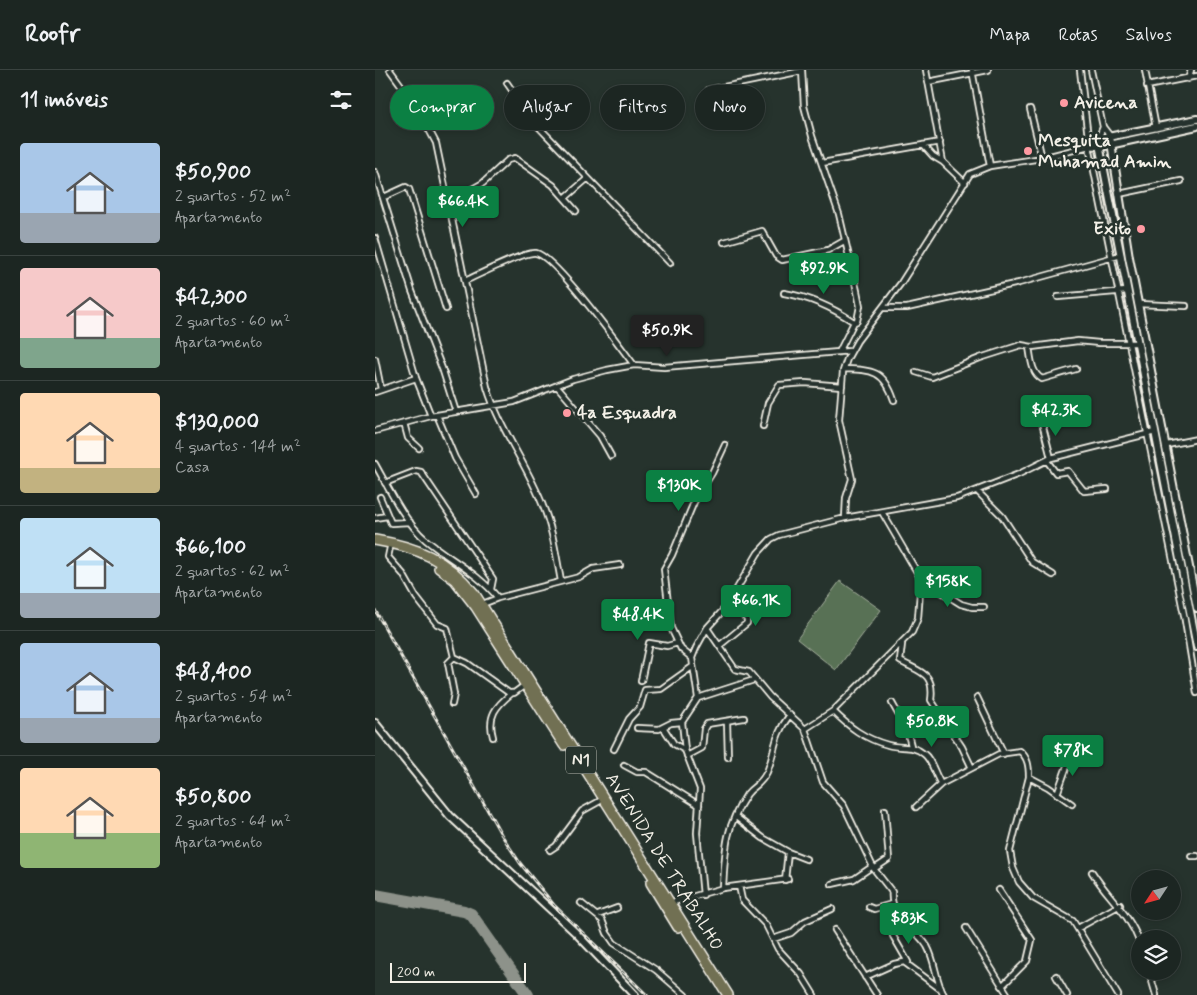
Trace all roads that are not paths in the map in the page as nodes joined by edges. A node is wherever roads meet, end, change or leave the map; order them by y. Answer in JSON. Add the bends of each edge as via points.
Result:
{"nodes":[{"id":1,"x":390,"y":70,"type":"edge"},
{"id":2,"x":926,"y":70,"type":"edge"},
{"id":3,"x":988,"y":70,"type":"edge"},
{"id":4,"x":1080,"y":70,"type":"edge"},
{"id":5,"x":1091,"y":70,"type":"edge"},
{"id":6,"x":1145,"y":70,"type":"edge"},
{"id":7,"x":1191,"y":70,"type":"edge"},
{"id":8,"x":802,"y":71,"type":"edge"},
{"id":9,"x":973,"y":72,"type":"edge"},
{"id":10,"x":1197,"y":76,"type":"edge"},
{"id":11,"x":1187,"y":79,"type":"junction"},
{"id":12,"x":928,"y":82,"type":"junction"},
{"id":13,"x":507,"y":83,"type":"dead end"},
{"id":14,"x":733,"y":85,"type":"edge"},
{"id":15,"x":1147,"y":86,"type":"junction"},
{"id":16,"x":1030,"y":109,"type":"dead end"},
{"id":17,"x":1197,"y":119,"type":"edge"},
{"id":18,"x":1197,"y":126,"type":"edge"},
{"id":19,"x":1103,"y":127,"type":"junction"},
{"id":20,"x":1157,"y":131,"type":"junction"},
{"id":21,"x":1110,"y":136,"type":"junction"},
{"id":22,"x":1099,"y":139,"type":"junction"},
{"id":23,"x":940,"y":142,"type":"junction"},
{"id":24,"x":923,"y":145,"type":"junction"},
{"id":25,"x":1111,"y":145,"type":"junction"},
{"id":26,"x":1090,"y":146,"type":"junction"},
{"id":27,"x":1100,"y":147,"type":"junction"},
{"id":28,"x":1042,"y":158,"type":"junction"},
{"id":29,"x":943,"y":162,"type":"junction"},
{"id":30,"x":822,"y":163,"type":"junction"},
{"id":31,"x":990,"y":166,"type":"junction"},
{"id":32,"x":375,"y":172,"type":"edge"},
{"id":33,"x":588,"y":178,"type":"junction"},
{"id":34,"x":1181,"y":181,"type":"dead end"},
{"id":35,"x":965,"y":183,"type":"junction"},
{"id":36,"x":1119,"y":194,"type":"junction"},
{"id":37,"x":384,"y":197,"type":"junction"},
{"id":38,"x":565,"y":198,"type":"junction"},
{"id":39,"x":449,"y":202,"type":"junction"},
{"id":40,"x":577,"y":211,"type":"dead end"},
{"id":41,"x":375,"y":238,"type":"edge"},
{"id":42,"x":844,"y":241,"type":"junction"},
{"id":43,"x":724,"y":242,"type":"dead end"},
{"id":44,"x":1121,"y":255,"type":"junction"},
{"id":45,"x":1112,"y":257,"type":"junction"},
{"id":46,"x":670,"y":263,"type":"dead end"},
{"id":47,"x":1133,"y":277,"type":"junction"},
{"id":48,"x":1125,"y":278,"type":"junction"},
{"id":49,"x":465,"y":281,"type":"junction"},
{"id":50,"x":1127,"y":291,"type":"junction"},
{"id":51,"x":1119,"y":292,"type":"junction"},
{"id":52,"x":784,"y":293,"type":"dead end"},
{"id":53,"x":1058,"y":297,"type":"dead end"},
{"id":54,"x":1138,"y":304,"type":"junction"},
{"id":55,"x":1186,"y":306,"type":"dead end"},
{"id":56,"x":884,"y":308,"type":"junction"},
{"id":57,"x":446,"y":309,"type":"dead end"},
{"id":58,"x":854,"y":322,"type":"junction"},
{"id":59,"x":1129,"y":343,"type":"junction"},
{"id":60,"x":1137,"y":343,"type":"junction"},
{"id":61,"x":1029,"y":347,"type":"junction"},
{"id":62,"x":850,"y":351,"type":"junction"},
{"id":63,"x":839,"y":352,"type":"junction"},
{"id":64,"x":375,"y":359,"type":"edge"},
{"id":65,"x":634,"y":365,"type":"junction"},
{"id":66,"x":844,"y":369,"type":"junction"},
{"id":67,"x":1076,"y":369,"type":"dead end"},
{"id":68,"x":916,"y":372,"type":"dead end"},
{"id":69,"x":416,"y":378,"type":"junction"},
{"id":70,"x":557,"y":386,"type":"junction"},
{"id":71,"x":842,"y":386,"type":"junction"},
{"id":72,"x":381,"y":390,"type":"junction"},
{"id":73,"x":375,"y":392,"type":"edge"},
{"id":74,"x":894,"y":400,"type":"dead end"},
{"id":75,"x":493,"y":406,"type":"junction"},
{"id":76,"x":456,"y":412,"type":"junction"},
{"id":77,"x":1044,"y":413,"type":"dead end"},
{"id":78,"x":437,"y":415,"type":"junction"},
{"id":79,"x":431,"y":416,"type":"junction"},
{"id":80,"x":403,"y":424,"type":"junction"},
{"id":81,"x":763,"y":426,"type":"dead end"},
{"id":82,"x":375,"y":431,"type":"edge"},
{"id":83,"x":1155,"y":432,"type":"junction"},
{"id":84,"x":1147,"y":434,"type":"junction"},
{"id":85,"x":1197,"y":439,"type":"edge"},
{"id":86,"x":725,"y":445,"type":"dead end"},
{"id":87,"x":1167,"y":445,"type":"junction"},
{"id":88,"x":1158,"y":447,"type":"junction"},
{"id":89,"x":419,"y":448,"type":"dead end"},
{"id":90,"x":611,"y":456,"type":"dead end"},
{"id":91,"x":1049,"y":459,"type":"junction"},
{"id":92,"x":375,"y":464,"type":"edge"},
{"id":93,"x":385,"y":483,"type":"junction"},
{"id":94,"x":1107,"y":489,"type":"dead end"},
{"id":95,"x":977,"y":491,"type":"junction"},
{"id":96,"x":476,"y":494,"type":"dead end"},
{"id":97,"x":380,"y":497,"type":"dead end"},
{"id":98,"x":882,"y":512,"type":"junction"},
{"id":99,"x":387,"y":516,"type":"junction"},
{"id":100,"x":375,"y":518,"type":"edge"},
{"id":101,"x":845,"y":518,"type":"junction"},
{"id":102,"x":410,"y":522,"type":"junction"},
{"id":103,"x":375,"y":540,"type":"edge"},
{"id":104,"x":391,"y":543,"type":"junction"},
{"id":105,"x":620,"y":565,"type":"dead end"},
{"id":106,"x":1053,"y":575,"type":"dead end"},
{"id":107,"x":921,"y":579,"type":"junction"},
{"id":108,"x":561,"y":580,"type":"junction"},
{"id":109,"x":491,"y":589,"type":"junction"},
{"id":110,"x":498,"y":598,"type":"junction"},
{"id":111,"x":729,"y":602,"type":"junction"},
{"id":112,"x":479,"y":605,"type":"junction"},
{"id":113,"x":983,"y":607,"type":"dead end"},
{"id":114,"x":1197,"y":608,"type":"edge"},
{"id":115,"x":707,"y":628,"type":"junction"},
{"id":116,"x":677,"y":642,"type":"junction"},
{"id":117,"x":902,"y":644,"type":"junction"},
{"id":118,"x":719,"y":646,"type":"junction"},
{"id":119,"x":1197,"y":647,"type":"edge"},
{"id":120,"x":508,"y":650,"type":"junction"},
{"id":121,"x":454,"y":657,"type":"junction"},
{"id":122,"x":691,"y":658,"type":"junction"},
{"id":123,"x":692,"y":667,"type":"junction"},
{"id":124,"x":754,"y":680,"type":"junction"},
{"id":125,"x":641,"y":681,"type":"dead end"},
{"id":126,"x":526,"y":685,"type":"junction"},
{"id":127,"x":511,"y":693,"type":"junction"},
{"id":128,"x":1197,"y":693,"type":"edge"},
{"id":129,"x":977,"y":697,"type":"dead end"},
{"id":130,"x":698,"y":698,"type":"junction"},
{"id":131,"x":892,"y":703,"type":"dead end"},
{"id":132,"x":452,"y":704,"type":"dead end"},
{"id":133,"x":833,"y":711,"type":"junction"},
{"id":134,"x":548,"y":714,"type":"junction"},
{"id":135,"x":789,"y":716,"type":"junction"},
{"id":136,"x":744,"y":718,"type":"dead end"},
{"id":137,"x":727,"y":721,"type":"junction"},
{"id":138,"x":375,"y":722,"type":"edge"},
{"id":139,"x":682,"y":722,"type":"junction"},
{"id":140,"x":663,"y":727,"type":"junction"},
{"id":141,"x":637,"y":728,"type":"dead end"},
{"id":142,"x":805,"y":729,"type":"junction"},
{"id":143,"x":493,"y":737,"type":"dead end"},
{"id":144,"x":911,"y":746,"type":"junction"},
{"id":145,"x":615,"y":749,"type":"dead end"},
{"id":146,"x":1071,"y":752,"type":"dead end"},
{"id":147,"x":686,"y":753,"type":"junction"},
{"id":148,"x":1004,"y":754,"type":"junction"},
{"id":149,"x":728,"y":757,"type":"dead end"},
{"id":150,"x":579,"y":763,"type":"junction"},
{"id":151,"x":624,"y":765,"type":"dead end"},
{"id":152,"x":971,"y":766,"type":"junction"},
{"id":153,"x":1029,"y":777,"type":"junction"},
{"id":154,"x":941,"y":784,"type":"junction"},
{"id":155,"x":1057,"y":794,"type":"junction"},
{"id":156,"x":600,"y":801,"type":"junction"},
{"id":157,"x":1072,"y":804,"type":"dead end"},
{"id":158,"x":699,"y":805,"type":"junction"},
{"id":159,"x":916,"y":807,"type":"dead end"},
{"id":160,"x":885,"y":810,"type":"dead end"},
{"id":161,"x":736,"y":817,"type":"junction"},
{"id":162,"x":618,"y":824,"type":"junction"},
{"id":163,"x":550,"y":850,"type":"dead end"},
{"id":164,"x":788,"y":852,"type":"junction"},
{"id":165,"x":806,"y":859,"type":"dead end"},
{"id":166,"x":874,"y":867,"type":"junction"},
{"id":167,"x":1092,"y":872,"type":"dead end"},
{"id":168,"x":832,"y":884,"type":"dead end"},
{"id":169,"x":739,"y":886,"type":"junction"},
{"id":170,"x":723,"y":888,"type":"junction"},
{"id":171,"x":999,"y":890,"type":"dead end"},
{"id":172,"x":703,"y":894,"type":"junction"},
{"id":173,"x":581,"y":903,"type":"dead end"},
{"id":174,"x":667,"y":903,"type":"junction"},
{"id":175,"x":892,"y":904,"type":"junction"},
{"id":176,"x":1120,"y":905,"type":"junction"},
{"id":177,"x":869,"y":907,"type":"dead end"},
{"id":178,"x":617,"y":908,"type":"dead end"},
{"id":179,"x":833,"y":909,"type":"dead end"},
{"id":180,"x":598,"y":915,"type":"junction"},
{"id":181,"x":966,"y":928,"type":"dead end"},
{"id":182,"x":1078,"y":928,"type":"junction"},
{"id":183,"x":835,"y":930,"type":"dead end"},
{"id":184,"x":1135,"y":930,"type":"edge"},
{"id":185,"x":893,"y":936,"type":"dead end"},
{"id":186,"x":690,"y":939,"type":"junction"},
{"id":187,"x":773,"y":939,"type":"junction"},
{"id":188,"x":908,"y":964,"type":"junction"},
{"id":189,"x":1056,"y":976,"type":"dead end"},
{"id":190,"x":865,"y":977,"type":"junction"},
{"id":191,"x":1152,"y":980,"type":"edge"},
{"id":192,"x":1002,"y":986,"type":"junction"},
{"id":193,"x":939,"y":988,"type":"junction"},
{"id":194,"x":635,"y":995,"type":"edge"},
{"id":195,"x":685,"y":995,"type":"edge"},
{"id":196,"x":721,"y":995,"type":"edge"},
{"id":197,"x":728,"y":995,"type":"edge"},
{"id":198,"x":814,"y":995,"type":"edge"},
{"id":199,"x":877,"y":995,"type":"edge"},
{"id":200,"x":944,"y":995,"type":"edge"},
{"id":201,"x":1008,"y":995,"type":"edge"},
{"id":202,"x":1067,"y":995,"type":"edge"},
{"id":203,"x":1118,"y":995,"type":"edge"},
{"id":204,"x":1156,"y":995,"type":"edge"}],
"edges":[{"from":1,"to":39,"type":"street","via":[[432,132]]},
{"from":2,"to":12,"type":"street"},
{"from":3,"to":9,"type":"street"},
{"from":4,"to":26,"type":"street"},
{"from":5,"to":19,"type":"street"},
{"from":6,"to":15,"type":"street"},
{"from":7,"to":11,"type":"street"},
{"from":8,"to":14,"type":"street"},
{"from":8,"to":30,"type":"street","via":[[804,106]]},
{"from":9,"to":12,"type":"street"},
{"from":9,"to":31,"type":"street"},
{"from":10,"to":11,"type":"street"},
{"from":11,"to":15,"type":"street"},
{"from":12,"to":23,"type":"street"},
{"from":13,"to":33,"type":"street","via":[[534,122]]},
{"from":15,"to":20,"type":"street"},
{"from":16,"to":28,"type":"street"},
{"from":17,"to":20,"type":"main road"},
{"from":18,"to":20,"type":"main road"},
{"from":19,"to":21,"type":"street"},
{"from":19,"to":22,"type":"street"},
{"from":20,"to":21,"type":"main road"},
{"from":20,"to":25,"type":"main road"},
{"from":21,"to":22,"type":"main road"},
{"from":21,"to":25,"type":"main road"},
{"from":22,"to":26,"type":"street"},
{"from":22,"to":27,"type":"main road"},
{"from":23,"to":24,"type":"street"},
{"from":23,"to":29,"type":"street"},
{"from":24,"to":29,"type":"street"},
{"from":24,"to":30,"type":"street"},
{"from":25,"to":27,"type":"main road"},
{"from":25,"to":36,"type":"main road"},
{"from":26,"to":27,"type":"street"},
{"from":26,"to":28,"type":"street"},
{"from":26,"to":45,"type":"street"},
{"from":27,"to":44,"type":"main road"},
{"from":28,"to":31,"type":"street"},
{"from":29,"to":35,"type":"street"},
{"from":30,"to":42,"type":"street","via":[[839,214]]},
{"from":31,"to":35,"type":"street","via":[[970,174]]},
{"from":32,"to":37,"type":"street"},
{"from":33,"to":38,"type":"street"},
{"from":33,"to":46,"type":"street"},
{"from":34,"to":36,"type":"street"},
{"from":35,"to":56,"type":"street"},
{"from":36,"to":47,"type":"main road"},
{"from":37,"to":57,"type":"street","via":[[406,187],[409,189]]},
{"from":37,"to":76,"type":"street","via":[[412,291]]},
{"from":38,"to":39,"type":"street","via":[[539,174],[513,158],[483,183]]},
{"from":38,"to":40,"type":"street"},
{"from":39,"to":49,"type":"street"},
{"from":41,"to":69,"type":"street"},
{"from":42,"to":43,"type":"street","via":[[828,250],[782,260],[776,256],[762,231]]},
{"from":42,"to":58,"type":"street","via":[[860,306]]},
{"from":44,"to":45,"type":"street"},
{"from":44,"to":48,"type":"main road"},
{"from":45,"to":51,"type":"street"},
{"from":45,"to":56,"type":"street","via":[[1019,283],[907,308]]},
{"from":47,"to":48,"type":"main road"},
{"from":47,"to":54,"type":"main road"},
{"from":48,"to":50,"type":"main road"},
{"from":49,"to":65,"type":"street","via":[[529,254],[541,254]]},
{"from":49,"to":75,"type":"street"},
{"from":50,"to":51,"type":"street"},
{"from":50,"to":60,"type":"main road"},
{"from":51,"to":53,"type":"street"},
{"from":51,"to":59,"type":"street"},
{"from":52,"to":58,"type":"street","via":[[799,295],[831,308]]},
{"from":54,"to":55,"type":"street"},
{"from":54,"to":87,"type":"main road"},
{"from":56,"to":62,"type":"street"},
{"from":58,"to":63,"type":"street"},
{"from":59,"to":60,"type":"street"},
{"from":59,"to":61,"type":"street","via":[[1078,341]]},
{"from":59,"to":84,"type":"street"},
{"from":60,"to":83,"type":"main road"},
{"from":61,"to":67,"type":"street","via":[[1038,378]]},
{"from":61,"to":68,"type":"street","via":[[1012,347],[932,377]]},
{"from":62,"to":63,"type":"street"},
{"from":62,"to":66,"type":"street"},
{"from":63,"to":65,"type":"street","via":[[663,367]]},
{"from":64,"to":72,"type":"street"},
{"from":65,"to":70,"type":"street"},
{"from":66,"to":71,"type":"street"},
{"from":66,"to":74,"type":"street","via":[[875,372],[885,379]]},
{"from":69,"to":72,"type":"street"},
{"from":69,"to":79,"type":"street"},
{"from":70,"to":75,"type":"street"},
{"from":70,"to":90,"type":"street","via":[[600,436]]},
{"from":71,"to":81,"type":"street","via":[[782,384],[772,394],[764,412]]},
{"from":71,"to":101,"type":"street","via":[[839,420],[852,479],[846,498]]},
{"from":72,"to":73,"type":"street"},
{"from":75,"to":76,"type":"street"},
{"from":75,"to":108,"type":"street","via":[[543,505],[555,542]]},
{"from":76,"to":78,"type":"street"},
{"from":77,"to":91,"type":"street","via":[[1041,417]]},
{"from":78,"to":79,"type":"street"},
{"from":78,"to":96,"type":"street","via":[[455,458]]},
{"from":79,"to":80,"type":"street"},
{"from":80,"to":82,"type":"street"},
{"from":80,"to":89,"type":"street","via":[[408,438]]},
{"from":83,"to":84,"type":"street"},
{"from":83,"to":88,"type":"main road"},
{"from":84,"to":91,"type":"street"},
{"from":84,"to":128,"type":"street"},
{"from":85,"to":87,"type":"street"},
{"from":86,"to":116,"type":"street","via":[[694,502],[664,569],[671,628]]},
{"from":87,"to":88,"type":"main road"},
{"from":87,"to":114,"type":"main road"},
{"from":88,"to":119,"type":"main road"},
{"from":91,"to":94,"type":"street","via":[[1056,472],[1067,471],[1084,490]]},
{"from":91,"to":95,"type":"street"},
{"from":92,"to":93,"type":"street"},
{"from":93,"to":102,"type":"street"},
{"from":93,"to":109,"type":"street","via":[[421,472],[493,579]]},
{"from":95,"to":98,"type":"street","via":[[944,501]]},
{"from":95,"to":106,"type":"street","via":[[1002,516],[1032,562]]},
{"from":97,"to":99,"type":"street"},
{"from":98,"to":101,"type":"street"},
{"from":98,"to":107,"type":"street"},
{"from":99,"to":100,"type":"street"},
{"from":99,"to":102,"type":"street","via":[[391,523]]},
{"from":101,"to":111,"type":"street","via":[[779,534],[771,539]]},
{"from":102,"to":109,"type":"street","via":[[426,540]]},
{"from":103,"to":104,"type":"highway","number":"N1"},
{"from":104,"to":112,"type":"highway","name":"AVENIDA DE TRABALHO","number":"N1","via":[[411,548],[455,580]]},
{"from":104,"to":121,"type":"street","via":[[388,557],[437,624],[447,628]]},
{"from":105,"to":108,"type":"street","via":[[593,569],[579,577]]},
{"from":107,"to":113,"type":"street","via":[[961,604]]},
{"from":107,"to":117,"type":"street","via":[[919,618]]},
{"from":108,"to":110,"type":"street"},
{"from":109,"to":110,"type":"street"},
{"from":110,"to":112,"type":"street"},
{"from":111,"to":115,"type":"street"},
{"from":111,"to":118,"type":"street","via":[[739,609],[747,623]]},
{"from":112,"to":120,"type":"highway","name":"AVENIDA DE TRABALHO","number":"N1"},
{"from":115,"to":118,"type":"street"},
{"from":115,"to":122,"type":"street"},
{"from":116,"to":122,"type":"street"},
{"from":116,"to":125,"type":"street","via":[[667,646],[649,643]]},
{"from":117,"to":133,"type":"street"},
{"from":117,"to":152,"type":"street","via":[[900,661],[923,672],[930,680],[931,700]]},
{"from":118,"to":124,"type":"street","via":[[735,669],[746,670]]},
{"from":120,"to":126,"type":"highway","name":"AVENIDA DE TRABALHO","number":"N1"},
{"from":120,"to":134,"type":"highway","name":"AVENIDA DE TRABALHO","number":"N1"},
{"from":121,"to":127,"type":"street"},
{"from":121,"to":132,"type":"street","via":[[448,663],[454,689]]},
{"from":122,"to":123,"type":"street"},
{"from":123,"to":130,"type":"street"},
{"from":123,"to":145,"type":"street","via":[[664,688],[645,690],[640,707],[629,719]]},
{"from":124,"to":130,"type":"street"},
{"from":124,"to":135,"type":"street"},
{"from":126,"to":127,"type":"street"},
{"from":126,"to":134,"type":"highway","name":"AVENIDA DE TRABALHO","number":"N1"},
{"from":127,"to":143,"type":"street","via":[[491,714]]},
{"from":129,"to":148,"type":"street"},
{"from":130,"to":139,"type":"street"},
{"from":131,"to":144,"type":"street","via":[[907,730]]},
{"from":133,"to":142,"type":"street"},
{"from":133,"to":144,"type":"street","via":[[851,729],[868,738],[896,747]]},
{"from":134,"to":150,"type":"highway","name":"AVENIDA DE TRABALHO","number":"N1"},
{"from":135,"to":142,"type":"street"},
{"from":135,"to":161,"type":"street","via":[[777,735],[764,778],[760,785],[748,792]]},
{"from":136,"to":137,"type":"street"},
{"from":137,"to":147,"type":"street","via":[[705,726],[702,748]]},
{"from":137,"to":149,"type":"street"},
{"from":138,"to":194,"type":"main road","via":[[450,816],[575,932]]},
{"from":139,"to":140,"type":"street"},
{"from":139,"to":147,"type":"street"},
{"from":140,"to":141,"type":"street"},
{"from":140,"to":147,"type":"street","via":[[674,744]]},
{"from":142,"to":166,"type":"street","via":[[827,789],[844,806]]},
{"from":144,"to":154,"type":"street","via":[[926,755]]},
{"from":146,"to":155,"type":"street"},
{"from":147,"to":158,"type":"street","via":[[700,789]]},
{"from":148,"to":152,"type":"street"},
{"from":148,"to":153,"type":"street","via":[[1019,751],[1025,756]]},
{"from":150,"to":156,"type":"highway","name":"AVENIDA DE TRABALHO","number":"N1"},
{"from":150,"to":162,"type":"highway","name":"AVENIDA DE TRABALHO","number":"N1"},
{"from":151,"to":158,"type":"street","via":[[637,772],[646,772]]},
{"from":152,"to":154,"type":"street"},
{"from":153,"to":155,"type":"street"},
{"from":153,"to":182,"type":"street","via":[[1010,851],[1013,868],[1027,893],[1069,918]]},
{"from":154,"to":159,"type":"street"},
{"from":155,"to":157,"type":"street"},
{"from":156,"to":162,"type":"highway","name":"AVENIDA DE TRABALHO","number":"N1"},
{"from":156,"to":163,"type":"street","via":[[582,811]]},
{"from":158,"to":172,"type":"street","via":[[697,832]]},
{"from":160,"to":166,"type":"street","via":[[889,855],[886,862]]},
{"from":161,"to":164,"type":"street"},
{"from":161,"to":170,"type":"street","via":[[730,824]]},
{"from":162,"to":174,"type":"highway","name":"AVENIDA DE TRABALHO","number":"N1"},
{"from":164,"to":165,"type":"street"},
{"from":164,"to":169,"type":"street","via":[[787,879]]},
{"from":166,"to":168,"type":"street","via":[[854,879]]},
{"from":166,"to":175,"type":"street","via":[[892,892]]},
{"from":167,"to":176,"type":"street"},
{"from":169,"to":170,"type":"street"},
{"from":169,"to":187,"type":"street","via":[[742,900],[766,925]]},
{"from":170,"to":172,"type":"street"},
{"from":171,"to":192,"type":"street","via":[[1032,940],[1027,961]]},
{"from":172,"to":174,"type":"street"},
{"from":173,"to":180,"type":"street"},
{"from":174,"to":186,"type":"highway","name":"AVENIDA DE TRABALHO","number":"N1"},
{"from":175,"to":177,"type":"street","via":[[878,909]]},
{"from":175,"to":193,"type":"street","via":[[927,946],[937,971]]},
{"from":176,"to":182,"type":"street"},
{"from":176,"to":184,"type":"street"},
{"from":178,"to":180,"type":"street"},
{"from":179,"to":187,"type":"street"},
{"from":180,"to":195,"type":"street","via":[[614,943],[656,970]]},
{"from":181,"to":192,"type":"street"},
{"from":182,"to":203,"type":"street"},
{"from":183,"to":190,"type":"street"},
{"from":185,"to":188,"type":"street"},
{"from":186,"to":196,"type":"highway","name":"AVENIDA DE TRABALHO","number":"N1"},
{"from":186,"to":197,"type":"highway","name":"AVENIDA DE TRABALHO","number":"N1"},
{"from":187,"to":198,"type":"street"},
{"from":188,"to":190,"type":"street","via":[[893,964]]},
{"from":188,"to":193,"type":"street"},
{"from":189,"to":202,"type":"street"},
{"from":190,"to":199,"type":"street"},
{"from":191,"to":204,"type":"street"},
{"from":192,"to":201,"type":"street"},
{"from":193,"to":200,"type":"street"}]}
